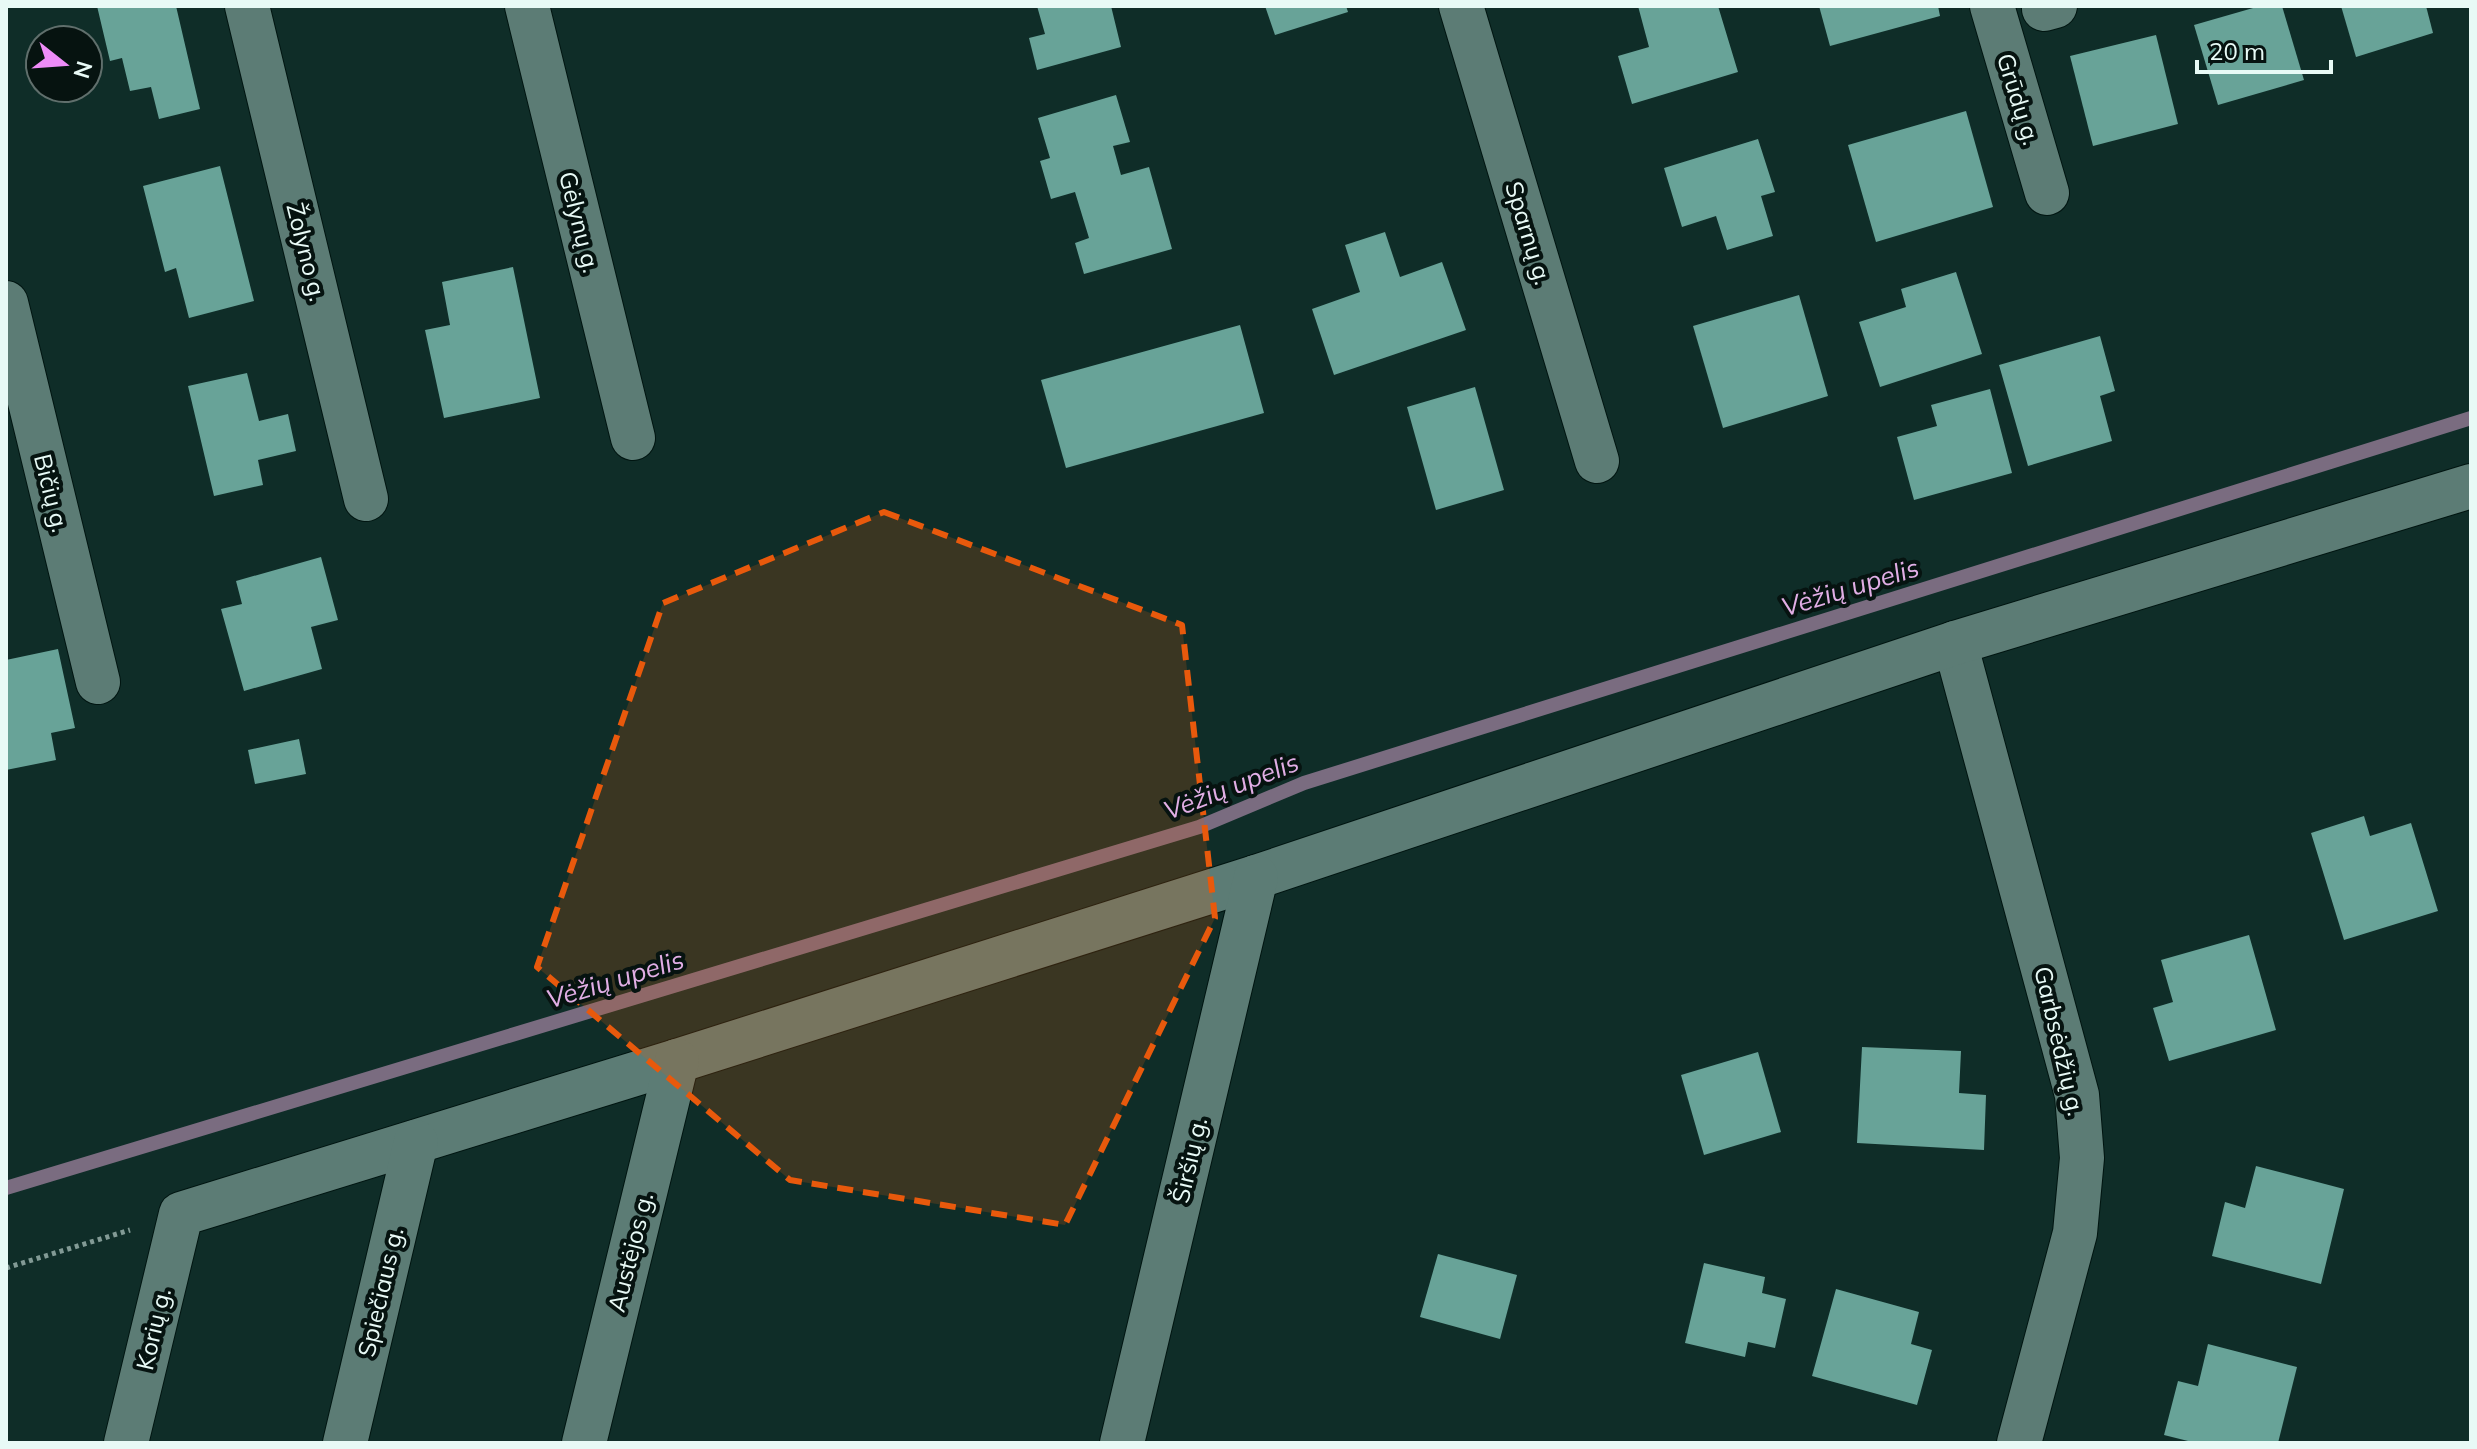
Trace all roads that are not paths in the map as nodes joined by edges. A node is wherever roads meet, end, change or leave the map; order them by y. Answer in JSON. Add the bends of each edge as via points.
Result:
{"nodes":[{"id":1,"x":247,"y":6,"type":"edge"},
{"id":2,"x":527,"y":6,"type":"edge"},
{"id":3,"x":1461,"y":6,"type":"edge"},
{"id":4,"x":1992,"y":6,"type":"edge"},
{"id":5,"x":2047,"y":193,"type":"dead end"},
{"id":6,"x":6,"y":303,"type":"edge"},
{"id":7,"x":633,"y":438,"type":"dead end"},
{"id":8,"x":1597,"y":461,"type":"dead end"},
{"id":9,"x":2471,"y":486,"type":"edge"},
{"id":10,"x":366,"y":499,"type":"dead end"},
{"id":11,"x":1955,"y":643,"type":"junction"},
{"id":12,"x":98,"y":682,"type":"dead end"},
{"id":13,"x":1256,"y":877,"type":"junction"},
{"id":14,"x":677,"y":1061,"type":"junction"},
{"id":15,"x":416,"y":1142,"type":"junction"},
{"id":16,"x":126,"y":1443,"type":"edge"},
{"id":17,"x":345,"y":1443,"type":"edge"},
{"id":18,"x":584,"y":1443,"type":"edge"},
{"id":19,"x":1122,"y":1443,"type":"edge"},
{"id":20,"x":2019,"y":1443,"type":"edge"}],
"edges":[{"from":1,"to":10,"type":"street","name":"Žolyno g."},
{"from":2,"to":7,"type":"street","name":"Gėlynų g."},
{"from":3,"to":8,"type":"street","name":"Sparnų g."},
{"from":4,"to":5,"type":"street","name":"Grūdų g."},
{"from":6,"to":12,"type":"street","name":"Bičių g."},
{"from":9,"to":11,"type":"street"},
{"from":11,"to":13,"type":"street"},
{"from":11,"to":20,"type":"street","name":"Garbsėdžių g.","via":[[2077,1095],[2082,1158],[2075,1233]]},
{"from":13,"to":14,"type":"street"},
{"from":13,"to":19,"type":"street","name":"Širšių g."},
{"from":14,"to":15,"type":"street"},
{"from":14,"to":18,"type":"street","name":"Austėjos g."},
{"from":15,"to":16,"type":"street","name":"Korių g.","via":[[181,1214]]},
{"from":15,"to":17,"type":"street","name":"Spiečiaus g."}]}
